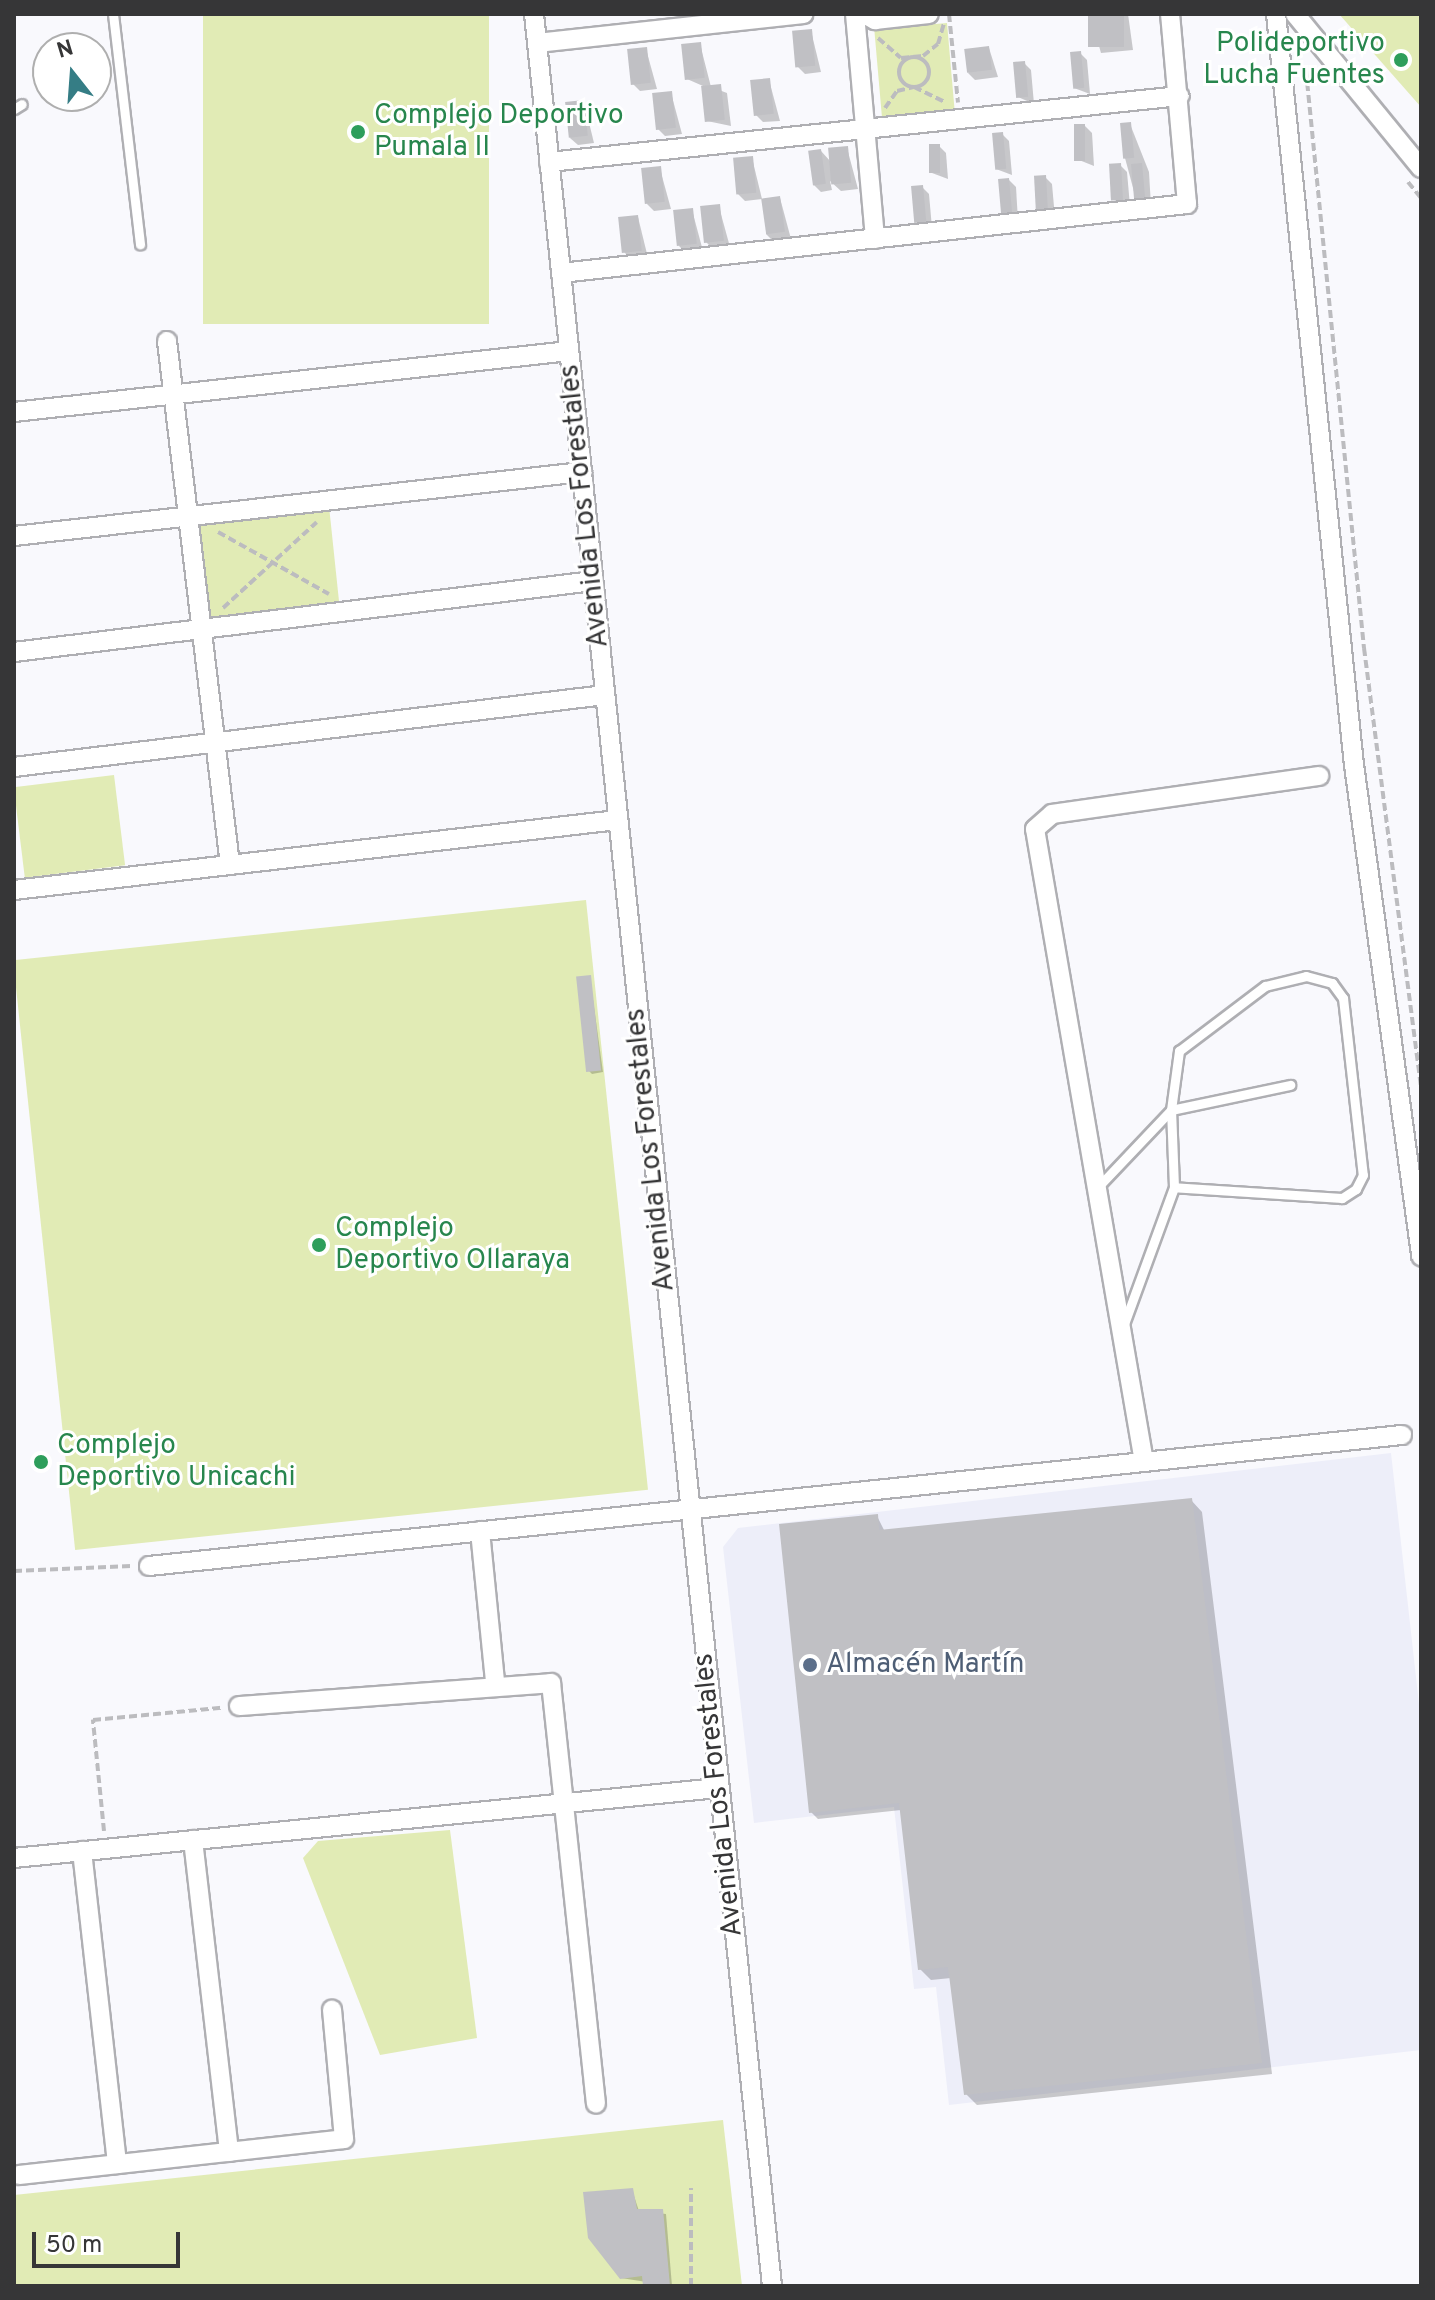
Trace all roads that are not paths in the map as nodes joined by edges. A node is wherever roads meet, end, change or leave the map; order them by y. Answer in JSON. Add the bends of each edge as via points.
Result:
{"nodes":[{"id":1,"x":113,"y":14,"type":"edge"},
{"id":2,"x":534,"y":14,"type":"edge"},
{"id":3,"x":803,"y":14,"type":"edge"},
{"id":4,"x":855,"y":14,"type":"edge"},
{"id":5,"x":929,"y":14,"type":"edge"},
{"id":6,"x":1170,"y":14,"type":"edge"},
{"id":7,"x":1276,"y":14,"type":"edge"},
{"id":8,"x":1295,"y":14,"type":"edge"},
{"id":9,"x":870,"y":17,"type":"edge"},
{"id":10,"x":537,"y":43,"type":"junction"},
{"id":11,"x":1180,"y":96,"type":"junction"},
{"id":12,"x":865,"y":129,"type":"junction"},
{"id":13,"x":549,"y":162,"type":"junction"},
{"id":14,"x":1421,"y":168,"type":"edge"},
{"id":15,"x":875,"y":239,"type":"junction"},
{"id":16,"x":140,"y":244,"type":"dead end"},
{"id":17,"x":561,"y":273,"type":"junction"},
{"id":18,"x":167,"y":341,"type":"dead end"},
{"id":19,"x":569,"y":351,"type":"junction"},
{"id":20,"x":173,"y":394,"type":"junction"},
{"id":21,"x":14,"y":412,"type":"edge"},
{"id":22,"x":582,"y":472,"type":"junction"},
{"id":23,"x":188,"y":516,"type":"junction"},
{"id":24,"x":14,"y":536,"type":"edge"},
{"id":25,"x":593,"y":581,"type":"junction"},
{"id":26,"x":201,"y":629,"type":"junction"},
{"id":27,"x":14,"y":652,"type":"edge"},
{"id":28,"x":605,"y":695,"type":"junction"},
{"id":29,"x":215,"y":743,"type":"junction"},
{"id":30,"x":14,"y":767,"type":"edge"},
{"id":31,"x":1319,"y":776,"type":"dead end"},
{"id":32,"x":617,"y":820,"type":"junction"},
{"id":33,"x":230,"y":865,"type":"junction"},
{"id":34,"x":14,"y":890,"type":"edge"},
{"id":35,"x":1290,"y":1085,"type":"dead end"},
{"id":36,"x":1171,"y":1110,"type":"junction"},
{"id":37,"x":1174,"y":1187,"type":"junction"},
{"id":38,"x":1097,"y":1188,"type":"junction"},
{"id":39,"x":1421,"y":1254,"type":"edge"},
{"id":40,"x":1121,"y":1331,"type":"junction"},
{"id":41,"x":1402,"y":1435,"type":"dead end"},
{"id":42,"x":1144,"y":1462,"type":"junction"},
{"id":43,"x":689,"y":1510,"type":"junction"},
{"id":44,"x":480,"y":1531,"type":"junction"},
{"id":45,"x":149,"y":1566,"type":"road end"},
{"id":46,"x":495,"y":1682,"type":"junction"},
{"id":47,"x":239,"y":1706,"type":"road end"},
{"id":48,"x":718,"y":1788,"type":"junction"},
{"id":49,"x":567,"y":1803,"type":"junction"},
{"id":50,"x":193,"y":1840,"type":"junction"},
{"id":51,"x":82,"y":1851,"type":"junction"},
{"id":52,"x":14,"y":1858,"type":"edge"},
{"id":53,"x":332,"y":2010,"type":"dead end"},
{"id":54,"x":596,"y":2104,"type":"dead end"},
{"id":55,"x":229,"y":2152,"type":"junction"},
{"id":56,"x":117,"y":2164,"type":"junction"},
{"id":57,"x":19,"y":2175,"type":"dead end"},
{"id":58,"x":772,"y":2286,"type":"edge"}],
"edges":[{"from":1,"to":16,"type":"lane"},
{"from":2,"to":10,"type":"street","name":"Avenida Los Forestales"},
{"from":3,"to":10,"type":"street"},
{"from":4,"to":12,"type":"street"},
{"from":5,"to":9,"type":"street"},
{"from":6,"to":11,"type":"street"},
{"from":7,"to":39,"type":"street","via":[[1354,765]]},
{"from":8,"to":14,"type":"street"},
{"from":10,"to":13,"type":"street","name":"Avenida Los Forestales"},
{"from":11,"to":12,"type":"street"},
{"from":11,"to":15,"type":"street","via":[[1187,204]]},
{"from":12,"to":13,"type":"street"},
{"from":12,"to":15,"type":"street"},
{"from":13,"to":17,"type":"street","name":"Avenida Los Forestales"},
{"from":15,"to":17,"type":"street"},
{"from":17,"to":19,"type":"street","name":"Avenida Los Forestales"},
{"from":18,"to":20,"type":"street"},
{"from":19,"to":20,"type":"street"},
{"from":19,"to":22,"type":"street","name":"Avenida Los Forestales"},
{"from":20,"to":21,"type":"street"},
{"from":20,"to":23,"type":"street"},
{"from":22,"to":23,"type":"street"},
{"from":22,"to":25,"type":"street","name":"Avenida Los Forestales"},
{"from":23,"to":24,"type":"street"},
{"from":23,"to":26,"type":"street"},
{"from":25,"to":26,"type":"street"},
{"from":25,"to":28,"type":"street","name":"Avenida Los Forestales"},
{"from":26,"to":27,"type":"street"},
{"from":26,"to":29,"type":"street"},
{"from":28,"to":29,"type":"street"},
{"from":28,"to":32,"type":"street","name":"Avenida Los Forestales"},
{"from":29,"to":30,"type":"street"},
{"from":29,"to":33,"type":"street"},
{"from":31,"to":38,"type":"street","via":[[1039,819]]},
{"from":32,"to":33,"type":"street"},
{"from":32,"to":43,"type":"street","name":"Avenida Los Forestales"},
{"from":33,"to":34,"type":"street"},
{"from":35,"to":36,"type":"lane"},
{"from":36,"to":37,"type":"lane"},
{"from":36,"to":37,"type":"lane","via":[[1179,1051],[1265,986],[1306,976],[1332,983],[1343,998],[1363,1175],[1356,1189],[1342,1198]]},
{"from":36,"to":38,"type":"lane"},
{"from":37,"to":40,"type":"lane"},
{"from":38,"to":40,"type":"street"},
{"from":40,"to":42,"type":"street"},
{"from":41,"to":42,"type":"street"},
{"from":42,"to":43,"type":"street"},
{"from":43,"to":44,"type":"street"},
{"from":43,"to":48,"type":"street","name":"Avenida Los Forestales"},
{"from":44,"to":45,"type":"street"},
{"from":44,"to":46,"type":"street"},
{"from":46,"to":47,"type":"street"},
{"from":46,"to":49,"type":"street","via":[[551,1683]]},
{"from":48,"to":49,"type":"street"},
{"from":48,"to":58,"type":"street","name":"Avenida Los Forestales"},
{"from":49,"to":50,"type":"street"},
{"from":49,"to":54,"type":"street"},
{"from":50,"to":51,"type":"street"},
{"from":50,"to":55,"type":"street"},
{"from":51,"to":52,"type":"street"},
{"from":51,"to":56,"type":"street"},
{"from":53,"to":55,"type":"street","via":[[344,2139]]},
{"from":55,"to":56,"type":"street"},
{"from":56,"to":57,"type":"street"}]}
